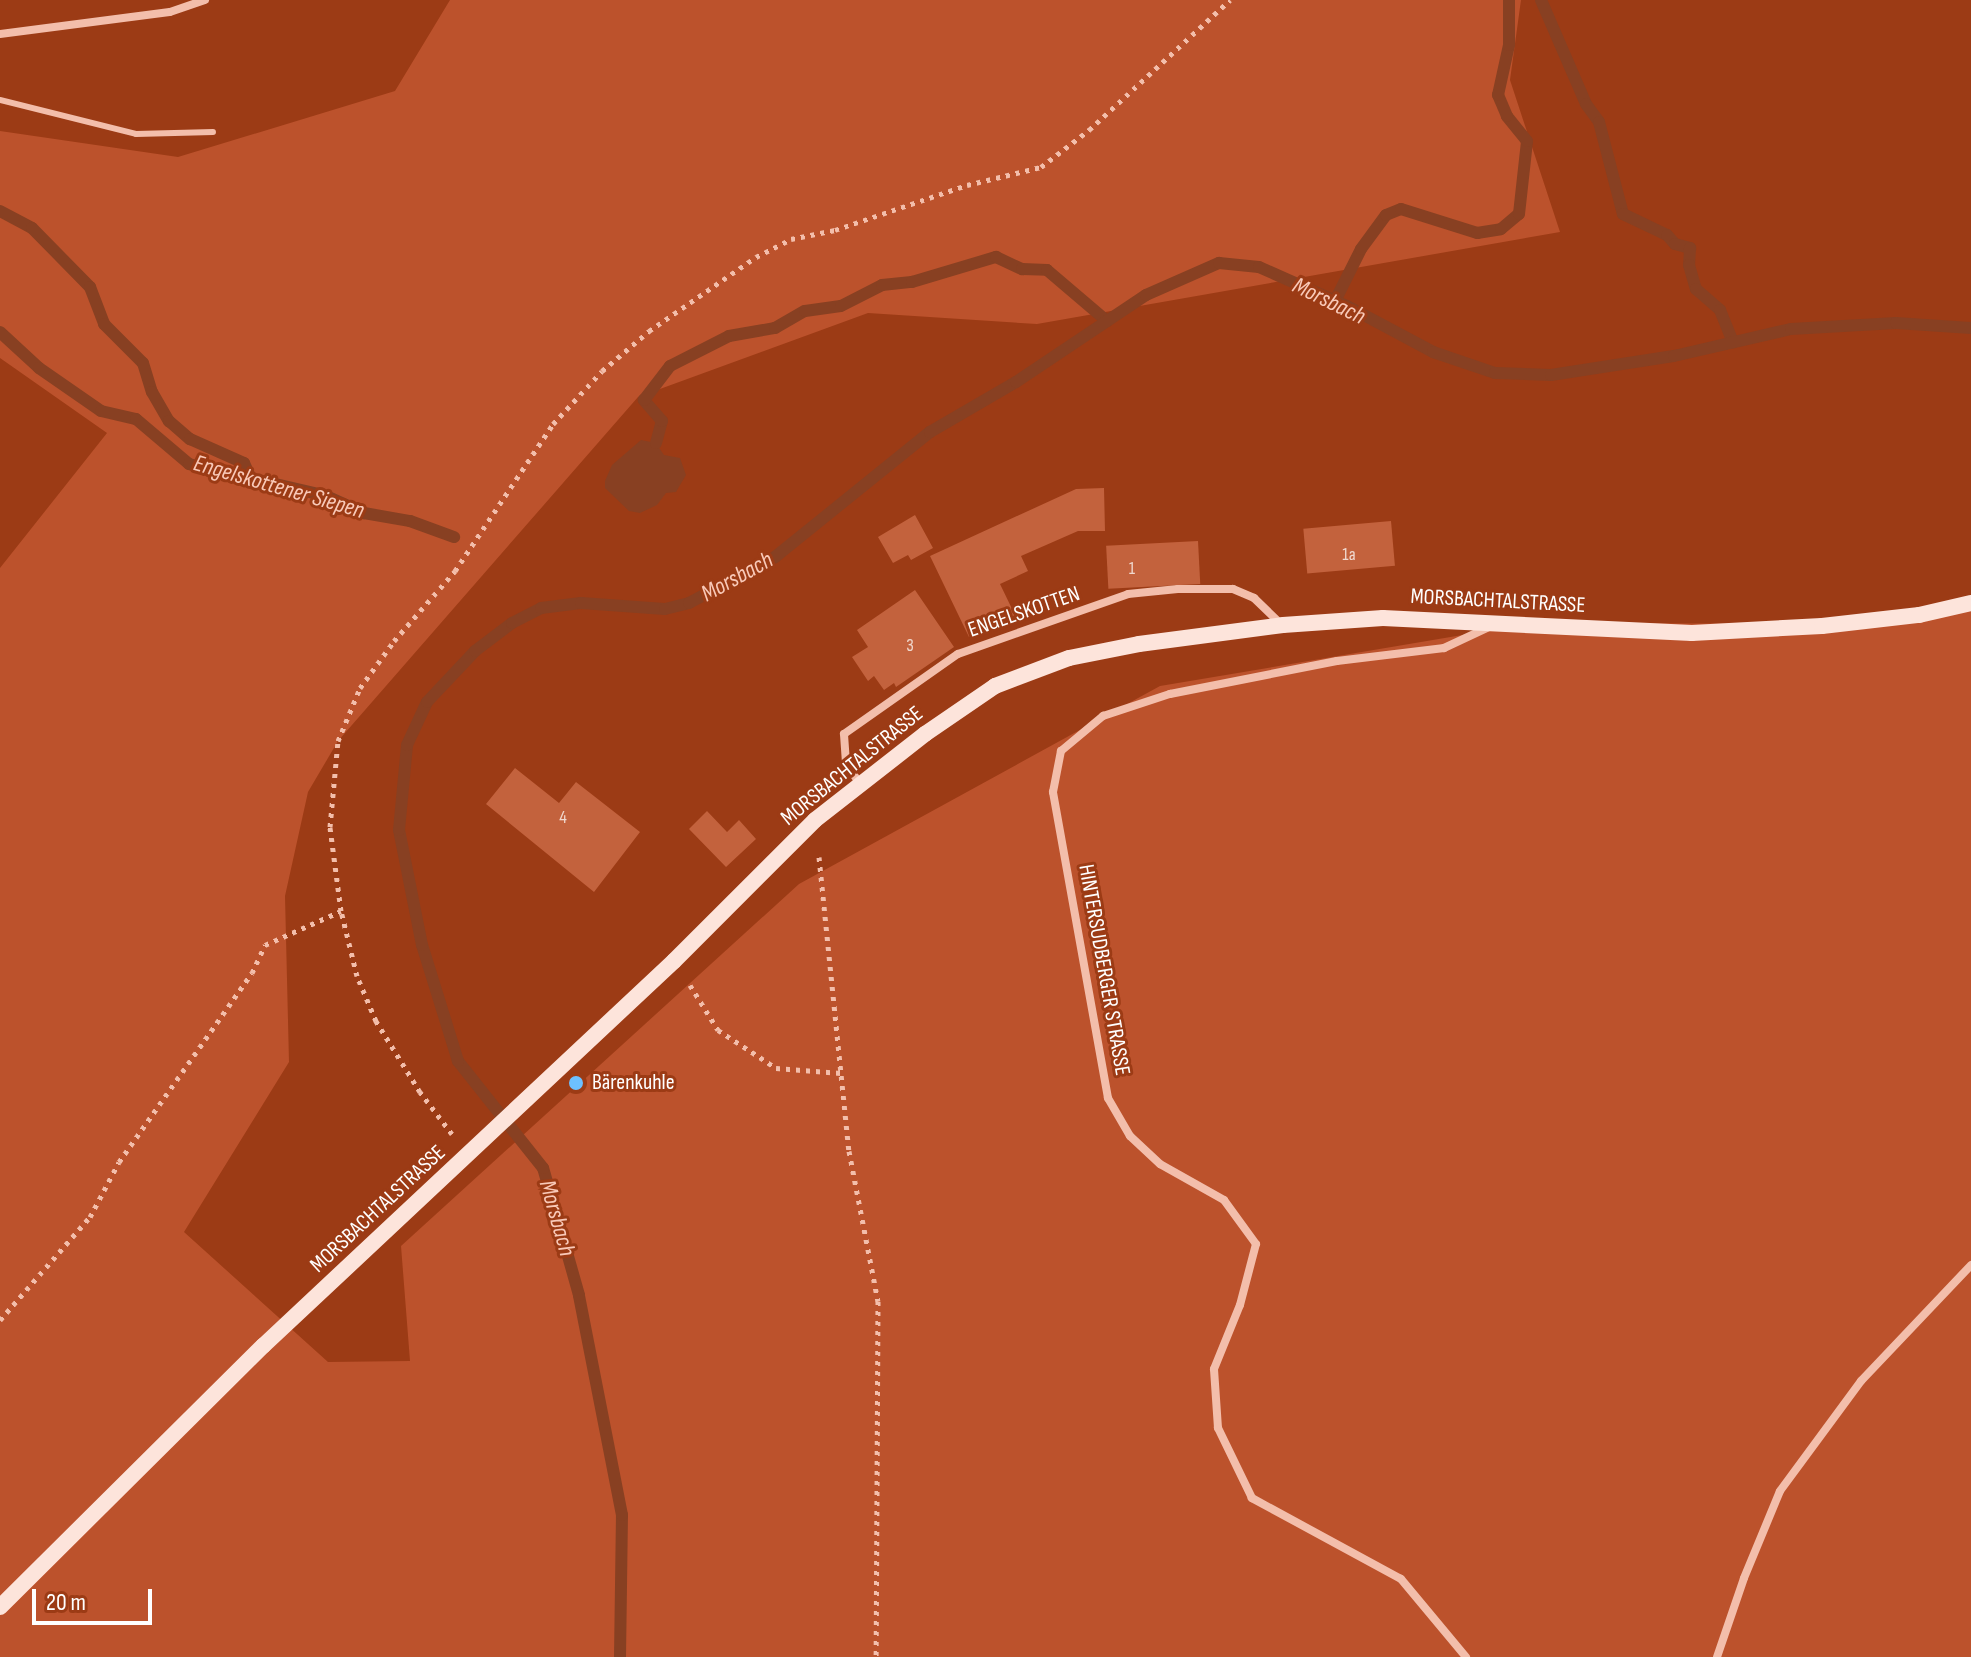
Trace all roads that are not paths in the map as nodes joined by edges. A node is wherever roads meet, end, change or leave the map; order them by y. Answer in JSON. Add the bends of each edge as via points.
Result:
{"nodes":[{"id":1,"x":205,"y":0,"type":"edge"},
{"id":2,"x":0,"y":34,"type":"edge"},
{"id":3,"x":0,"y":100,"type":"edge"},
{"id":4,"x":213,"y":132,"type":"dead end"},
{"id":5,"x":1971,"y":603,"type":"edge"},
{"id":6,"x":1497,"y":623,"type":"junction"},
{"id":7,"x":1283,"y":625,"type":"junction"},
{"id":8,"x":860,"y":784,"type":"junction"},
{"id":9,"x":1971,"y":1265,"type":"edge"},
{"id":10,"x":0,"y":1607,"type":"edge"},
{"id":11,"x":1466,"y":1657,"type":"edge"},
{"id":12,"x":1717,"y":1657,"type":"edge"}],
"edges":[{"from":1,"to":2,"type":"street","via":[[170,12]]},
{"from":3,"to":4,"type":"lane","via":[[136,134]]},
{"from":5,"to":6,"type":"main road","name":"MORSBACHTALSTRASSE","via":[[1822,626],[1692,633]]},
{"from":6,"to":7,"type":"main road","name":"MORSBACHTALSTRASSE","via":[[1383,618]]},
{"from":6,"to":11,"type":"street","name":"HINTERSUDBERGER STRASSE","via":[[1444,648],[1337,661],[1170,694],[1103,716],[1061,751],[1053,792],[1108,1098],[1130,1136],[1160,1164],[1224,1200],[1256,1244],[1240,1305],[1214,1369],[1218,1428],[1252,1498],[1401,1579]]},
{"from":7,"to":8,"type":"main road","name":"MORSBACHTALSTRASSE","via":[[1139,644],[1035,669],[995,686]]},
{"from":7,"to":8,"type":"street","name":"ENGELSKOTTEN","via":[[1254,598],[1233,589],[1178,589],[1128,594],[958,654],[844,734],[846,763]]},
{"from":8,"to":10,"type":"main road","name":"MORSBACHTALSTRASSE","via":[[815,820],[674,961],[252,1357]]},
{"from":9,"to":12,"type":"street","via":[[1861,1381],[1780,1491]]}]}
